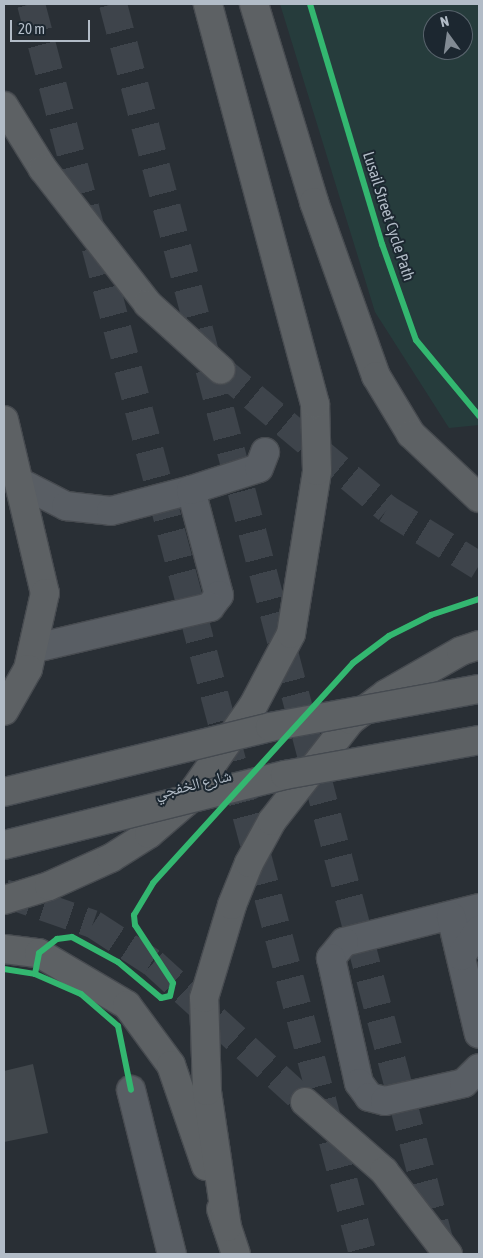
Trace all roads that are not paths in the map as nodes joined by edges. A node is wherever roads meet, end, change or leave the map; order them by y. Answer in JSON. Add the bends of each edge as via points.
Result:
{"nodes":[{"id":1,"x":208,"y":4,"type":"edge"},
{"id":2,"x":254,"y":4,"type":"edge"},
{"id":3,"x":4,"y":106,"type":"edge"},
{"id":4,"x":221,"y":370,"type":"tunnel mouth"},
{"id":5,"x":4,"y":420,"type":"edge"},
{"id":6,"x":265,"y":452,"type":"dead end"},
{"id":7,"x":19,"y":482,"type":"junction"},
{"id":8,"x":191,"y":490,"type":"junction"},
{"id":9,"x":479,"y":498,"type":"edge"},
{"id":10,"x":479,"y":645,"type":"edge"},
{"id":11,"x":35,"y":648,"type":"junction"},
{"id":12,"x":479,"y":689,"type":"edge"},
{"id":13,"x":4,"y":711,"type":"edge"},
{"id":14,"x":479,"y":740,"type":"edge"},
{"id":15,"x":4,"y":792,"type":"edge"},
{"id":16,"x":4,"y":846,"type":"edge"},
{"id":17,"x":4,"y":900,"type":"edge"},
{"id":18,"x":479,"y":908,"type":"edge"},
{"id":19,"x":451,"y":916,"type":"junction"},
{"id":20,"x":479,"y":930,"type":"edge"},
{"id":21,"x":4,"y":949,"type":"edge"},
{"id":22,"x":461,"y":956,"type":"junction"},
{"id":23,"x":479,"y":1034,"type":"edge"},
{"id":24,"x":479,"y":1068,"type":"edge"},
{"id":25,"x":131,"y":1090,"type":"dead end"},
{"id":26,"x":305,"y":1102,"type":"tunnel mouth"},
{"id":27,"x":227,"y":1227,"type":"junction"},
{"id":28,"x":172,"y":1254,"type":"edge"},
{"id":29,"x":236,"y":1254,"type":"edge"},
{"id":30,"x":448,"y":1254,"type":"edge"}],
"edges":[{"from":1,"to":17,"type":"highway","via":[[315,404],[317,471],[291,634],[253,706],[185,803],[149,834],[112,858],[49,886]]},
{"from":2,"to":9,"type":"highway","via":[[314,202],[376,376],[411,434]]},
{"from":3,"to":4,"type":"highway","via":[[43,169],[148,304]]},
{"from":5,"to":7,"type":"highway"},
{"from":6,"to":8,"type":"street","via":[[259,468]]},
{"from":7,"to":8,"type":"street","via":[[66,506],[111,511]]},
{"from":7,"to":11,"type":"highway","via":[[45,592]]},
{"from":8,"to":11,"type":"street","via":[[219,595],[210,607]]},
{"from":10,"to":27,"type":"highway","via":[[461,651],[386,694],[352,720],[272,821],[250,863],[232,905],[204,998],[207,1091]]},
{"from":11,"to":13,"type":"highway","via":[[28,669]]},
{"from":12,"to":15,"type":"highway","bridge":true,"via":[[270,727]]},
{"from":14,"to":16,"type":"highway","name":"شارع الخفجي","bridge":true,"via":[[285,775]]},
{"from":18,"to":19,"type":"street"},
{"from":19,"to":22,"type":"street"},
{"from":19,"to":24,"type":"street","via":[[344,942],[334,952],[331,965],[359,1083],[369,1097],[385,1101],[464,1082]]},
{"from":20,"to":22,"type":"street"},
{"from":21,"to":27,"type":"highway","via":[[39,954],[100,987],[127,1005],[136,1016],[170,1065]]},
{"from":22,"to":23,"type":"street"},
{"from":25,"to":28,"type":"street"},
{"from":26,"to":30,"type":"highway","via":[[384,1171]]},
{"from":27,"to":29,"type":"highway"}]}
